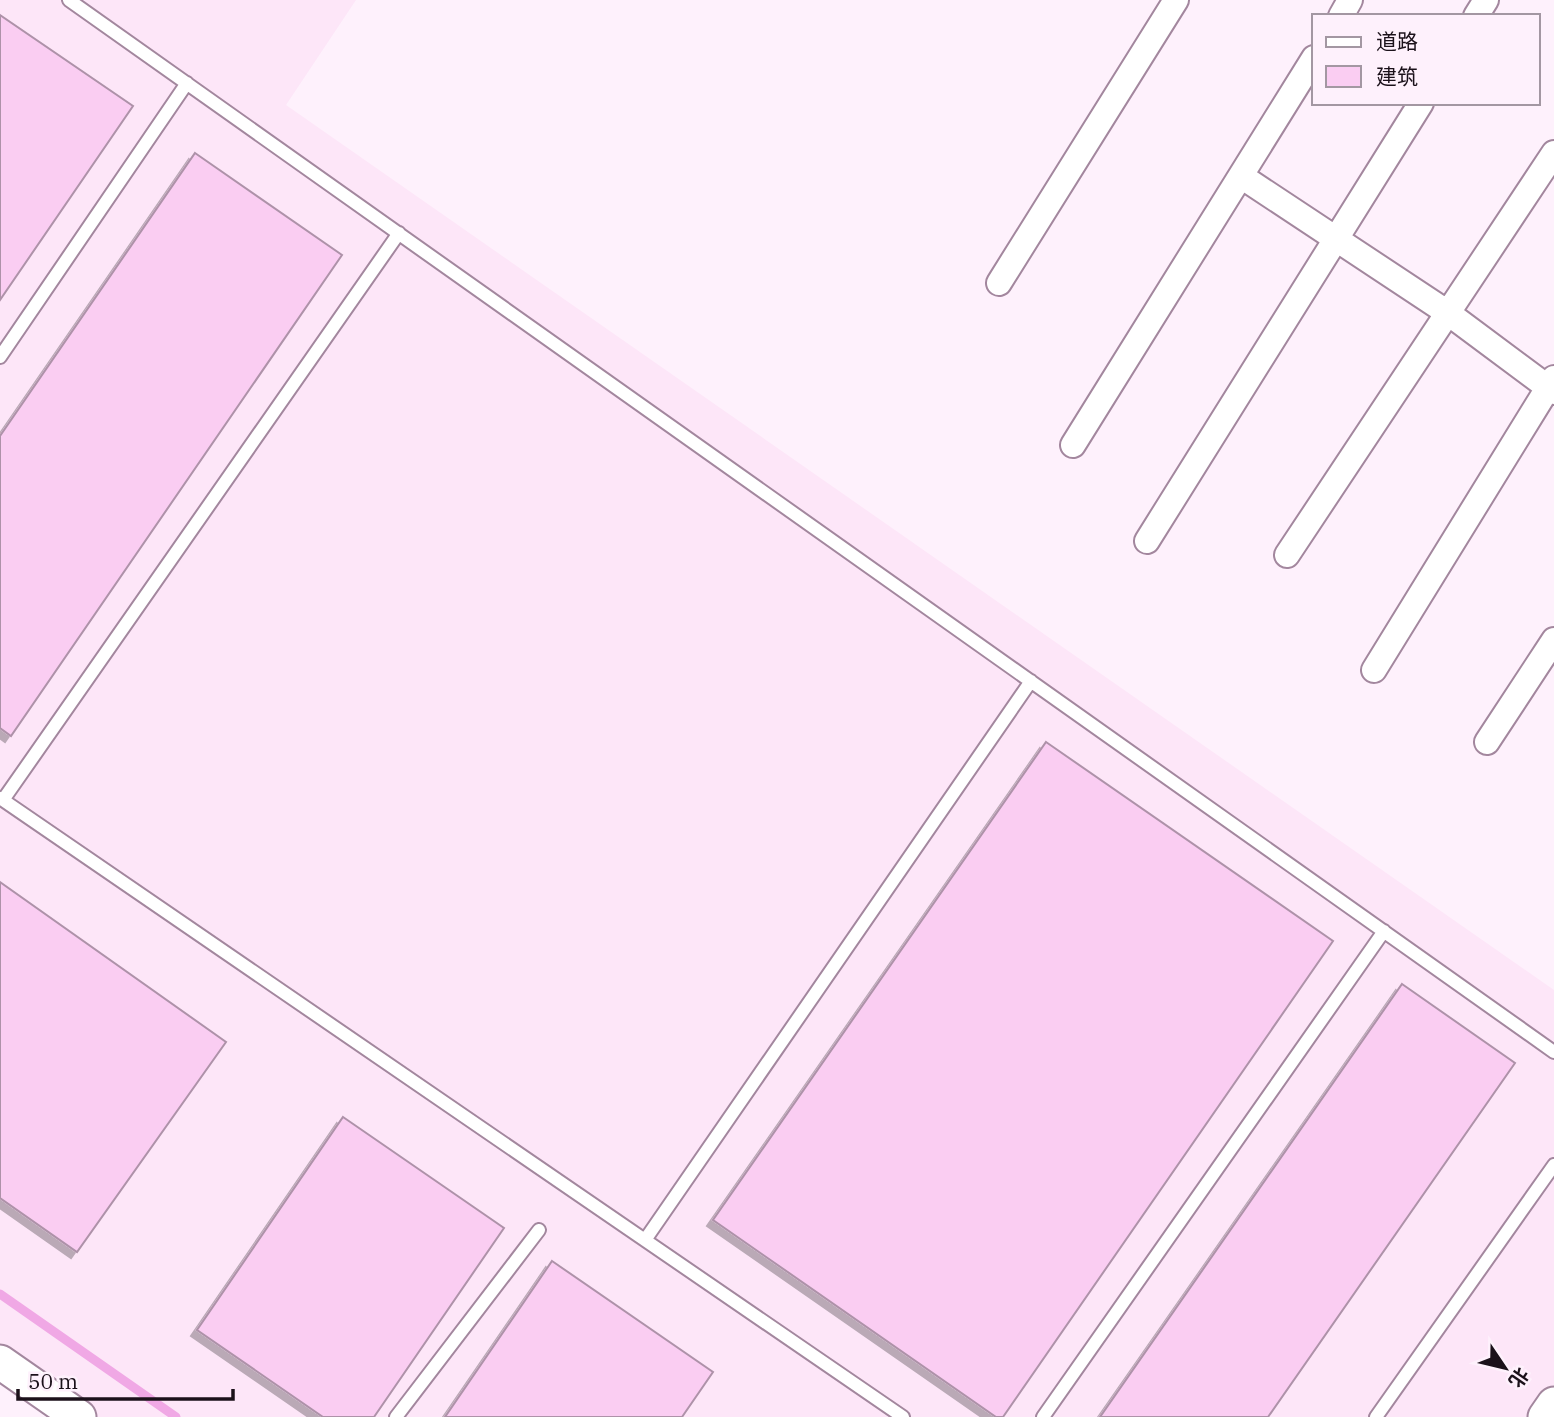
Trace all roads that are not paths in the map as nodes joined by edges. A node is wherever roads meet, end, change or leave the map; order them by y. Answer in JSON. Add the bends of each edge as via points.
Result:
{"nodes":[{"id":1,"x":69,"y":0,"type":"edge"},
{"id":2,"x":1176,"y":0,"type":"edge"},
{"id":3,"x":1312,"y":61,"type":"edge"},
{"id":4,"x":187,"y":83,"type":"junction"},
{"id":5,"x":1420,"y":105,"type":"edge"},
{"id":6,"x":1554,"y":153,"type":"edge"},
{"id":7,"x":1241,"y":176,"type":"junction"},
{"id":8,"x":399,"y":233,"type":"junction"},
{"id":9,"x":1336,"y":239,"type":"junction"},
{"id":10,"x":999,"y":283,"type":"dead end"},
{"id":11,"x":1448,"y":313,"type":"junction"},
{"id":12,"x":0,"y":357,"type":"edge"},
{"id":13,"x":1552,"y":386,"type":"edge"},
{"id":14,"x":1073,"y":445,"type":"dead end"},
{"id":15,"x":1147,"y":541,"type":"dead end"},
{"id":16,"x":1287,"y":555,"type":"dead end"},
{"id":17,"x":1554,"y":640,"type":"edge"},
{"id":18,"x":1374,"y":670,"type":"dead end"},
{"id":19,"x":1031,"y":681,"type":"junction"},
{"id":20,"x":1488,"y":742,"type":"dead end"},
{"id":21,"x":1,"y":799,"type":"edge"},
{"id":22,"x":1384,"y":931,"type":"junction"},
{"id":23,"x":1554,"y":1052,"type":"edge"},
{"id":24,"x":1554,"y":1165,"type":"edge"},
{"id":25,"x":539,"y":1230,"type":"dead end"},
{"id":26,"x":645,"y":1240,"type":"junction"},
{"id":27,"x":0,"y":1362,"type":"edge"},
{"id":28,"x":1554,"y":1404,"type":"edge"},
{"id":29,"x":79,"y":1417,"type":"edge"},
{"id":30,"x":396,"y":1417,"type":"edge"},
{"id":31,"x":903,"y":1417,"type":"edge"},
{"id":32,"x":1043,"y":1417,"type":"edge"},
{"id":33,"x":1376,"y":1417,"type":"edge"},
{"id":34,"x":1545,"y":1417,"type":"edge"}],
"edges":[{"from":1,"to":4,"type":"lane"},
{"from":2,"to":10,"type":"street"},
{"from":3,"to":7,"type":"street"},
{"from":4,"to":8,"type":"lane"},
{"from":4,"to":12,"type":"lane"},
{"from":5,"to":9,"type":"street"},
{"from":6,"to":11,"type":"street"},
{"from":7,"to":9,"type":"street"},
{"from":7,"to":14,"type":"street"},
{"from":8,"to":19,"type":"lane"},
{"from":8,"to":21,"type":"lane"},
{"from":9,"to":11,"type":"street"},
{"from":9,"to":15,"type":"street"},
{"from":11,"to":13,"type":"street"},
{"from":11,"to":16,"type":"street"},
{"from":13,"to":18,"type":"street"},
{"from":17,"to":20,"type":"street"},
{"from":19,"to":22,"type":"lane"},
{"from":19,"to":26,"type":"lane"},
{"from":21,"to":26,"type":"lane"},
{"from":22,"to":23,"type":"lane"},
{"from":22,"to":32,"type":"lane"},
{"from":24,"to":33,"type":"lane"},
{"from":25,"to":30,"type":"lane"},
{"from":26,"to":31,"type":"lane"},
{"from":27,"to":29,"type":"main road"},
{"from":28,"to":34,"type":"main road"}]}
